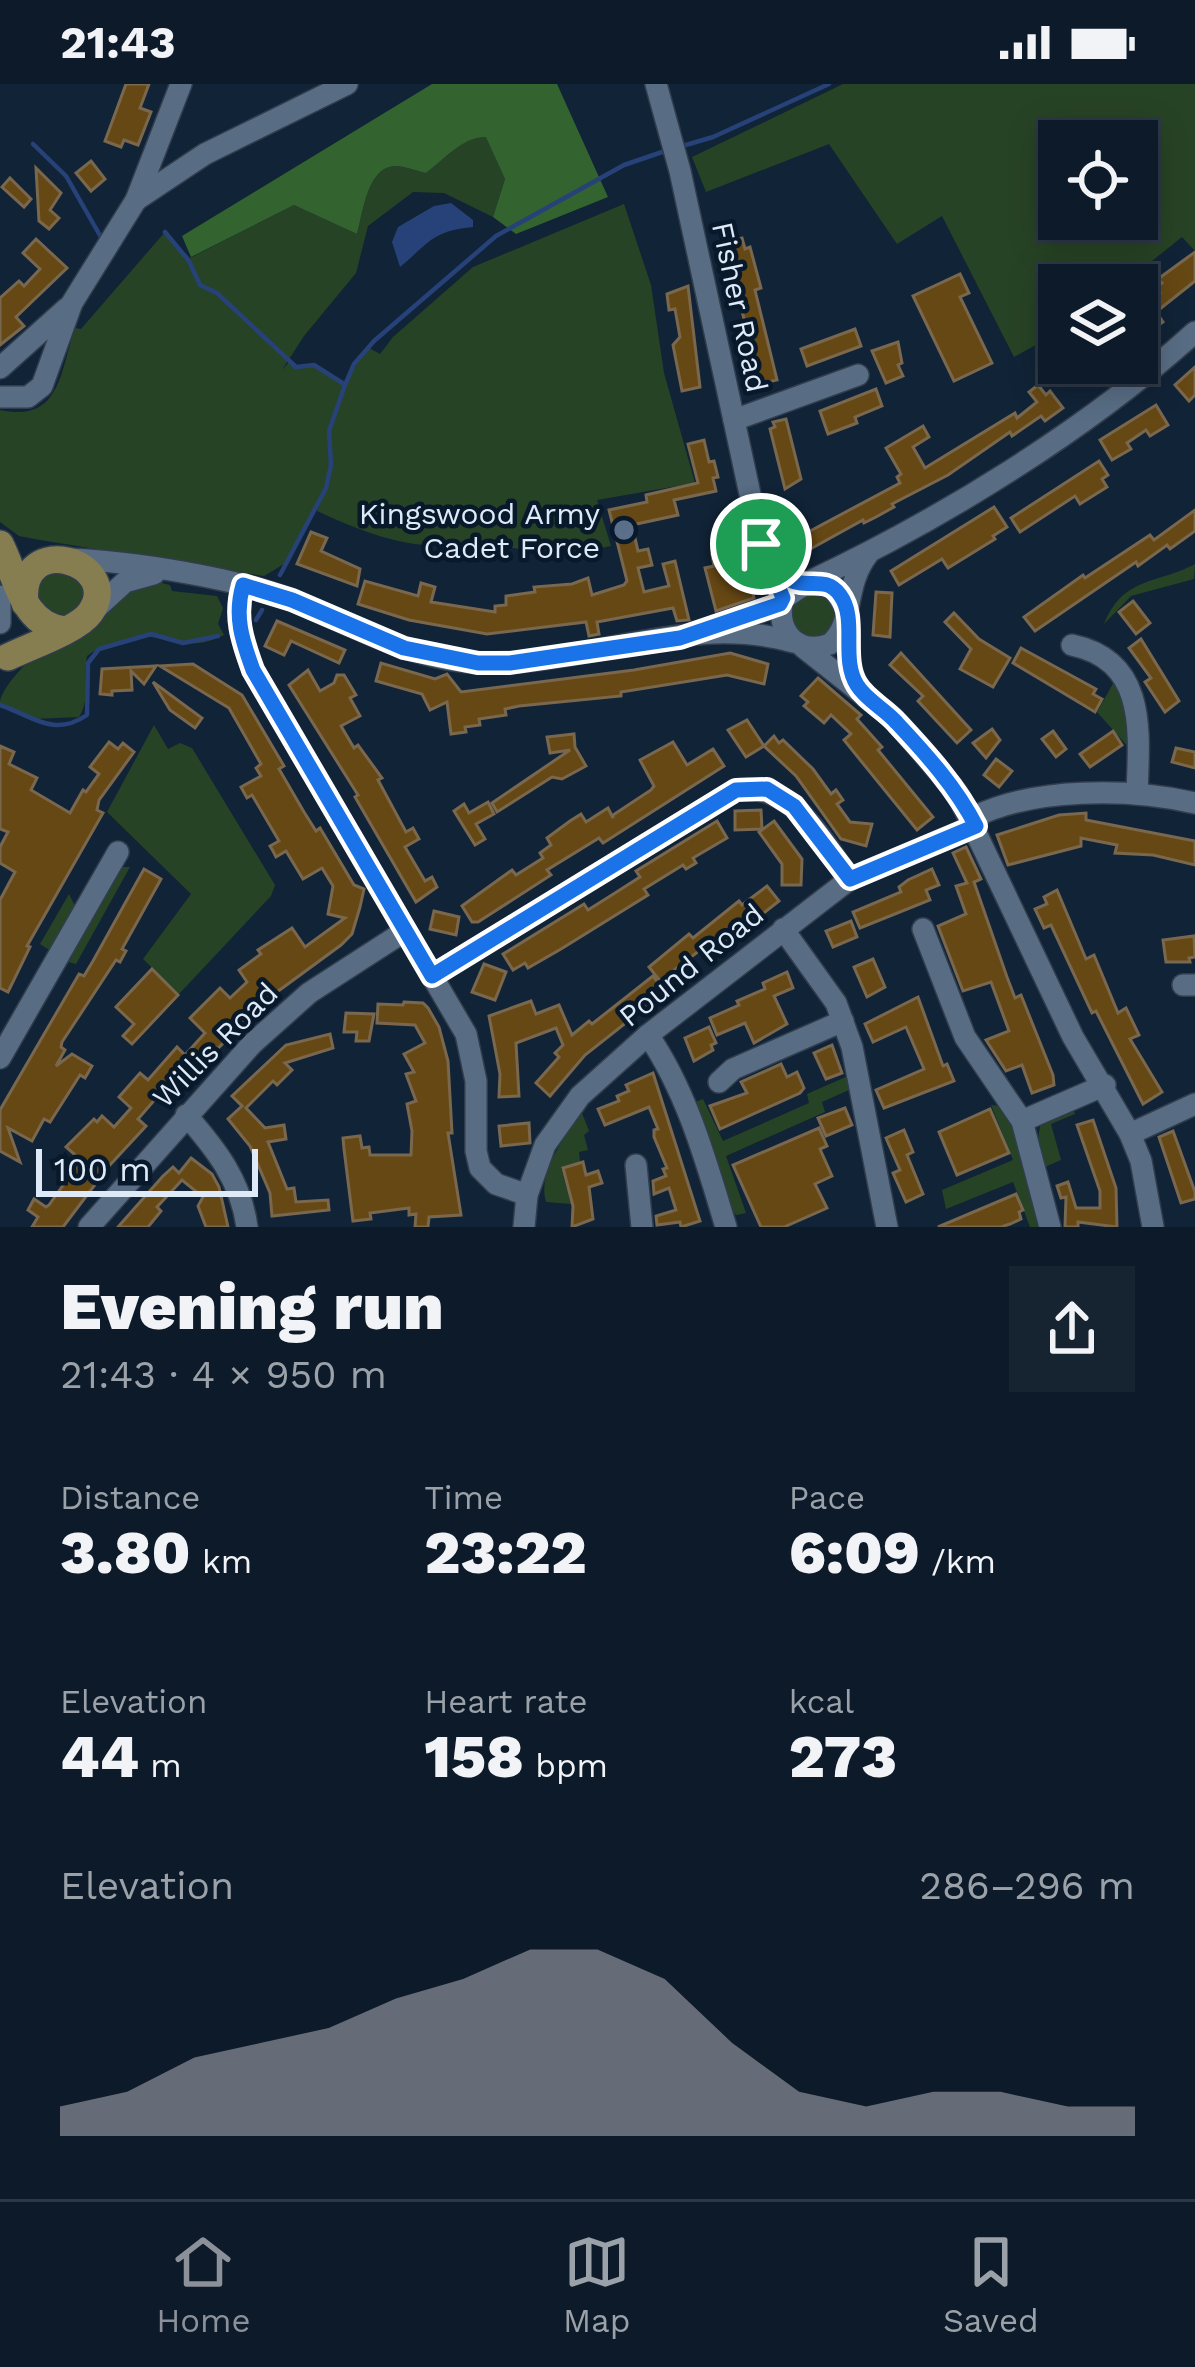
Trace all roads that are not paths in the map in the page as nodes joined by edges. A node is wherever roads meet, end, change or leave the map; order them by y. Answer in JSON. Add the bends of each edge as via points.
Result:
{"nodes":[{"id":1,"x":181,"y":84,"type":"edge"},
{"id":2,"x":347,"y":84,"type":"edge"},
{"id":3,"x":656,"y":84,"type":"edge"},
{"id":4,"x":136,"y":200,"type":"junction"},
{"id":5,"x":72,"y":303,"type":"junction"},
{"id":6,"x":1195,"y":332,"type":"edge"},
{"id":7,"x":0,"y":368,"type":"edge"},
{"id":8,"x":858,"y":375,"type":"dead end"},
{"id":9,"x":0,"y":397,"type":"edge"},
{"id":10,"x":734,"y":419,"type":"junction"},
{"id":11,"x":0,"y":531,"type":"edge"},
{"id":12,"x":0,"y":544,"type":"edge"},
{"id":13,"x":761,"y":544,"type":"junction"},
{"id":14,"x":869,"y":553,"type":"junction"},
{"id":15,"x":60,"y":559,"type":"junction"},
{"id":16,"x":166,"y":572,"type":"junction"},
{"id":17,"x":805,"y":583,"type":"junction"},
{"id":18,"x":243,"y":585,"type":"junction"},
{"id":19,"x":781,"y":602,"type":"junction"},
{"id":20,"x":18,"y":603,"type":"edge"},
{"id":21,"x":89,"y":615,"type":"junction"},
{"id":22,"x":846,"y":616,"type":"junction"},
{"id":23,"x":0,"y":623,"type":"edge"},
{"id":24,"x":64,"y":630,"type":"junction"},
{"id":25,"x":680,"y":638,"type":"junction"},
{"id":26,"x":798,"y":644,"type":"junction"},
{"id":27,"x":1072,"y":645,"type":"dead end"},
{"id":28,"x":4,"y":662,"type":"edge"},
{"id":29,"x":859,"y":689,"type":"junction"},
{"id":30,"x":1137,"y":794,"type":"junction"},
{"id":31,"x":1195,"y":802,"type":"edge"},
{"id":32,"x":974,"y":822,"type":"junction"},
{"id":33,"x":118,"y":852,"type":"dead end"},
{"id":34,"x":850,"y":879,"type":"junction"},
{"id":35,"x":783,"y":929,"type":"junction"},
{"id":36,"x":405,"y":931,"type":"junction"},
{"id":37,"x":922,"y":946,"type":"dead end"},
{"id":38,"x":432,"y":976,"type":"junction"},
{"id":39,"x":843,"y":1022,"type":"junction"},
{"id":40,"x":648,"y":1035,"type":"junction"},
{"id":41,"x":0,"y":1058,"type":"edge"},
{"id":42,"x":719,"y":1082,"type":"dead end"},
{"id":43,"x":1105,"y":1085,"type":"junction"},
{"id":44,"x":1195,"y":1104,"type":"edge"},
{"id":45,"x":186,"y":1115,"type":"junction"},
{"id":46,"x":1022,"y":1121,"type":"junction"},
{"id":47,"x":1130,"y":1134,"type":"junction"},
{"id":48,"x":636,"y":1165,"type":"dead end"},
{"id":49,"x":527,"y":1195,"type":"junction"},
{"id":50,"x":89,"y":1227,"type":"edge"},
{"id":51,"x":247,"y":1227,"type":"edge"},
{"id":52,"x":524,"y":1227,"type":"edge"},
{"id":53,"x":642,"y":1227,"type":"edge"},
{"id":54,"x":726,"y":1227,"type":"edge"},
{"id":55,"x":887,"y":1227,"type":"edge"},
{"id":56,"x":1050,"y":1227,"type":"edge"},
{"id":57,"x":1153,"y":1227,"type":"edge"}],
"edges":[{"from":1,"to":4,"type":"street"},
{"from":2,"to":4,"type":"street","via":[[205,154]]},
{"from":3,"to":10,"type":"street","name":"Fisher Road"},
{"from":4,"to":5,"type":"street"},
{"from":5,"to":7,"type":"street"},
{"from":5,"to":9,"type":"street","via":[[42,386],[28,397]]},
{"from":6,"to":14,"type":"street","via":[[1070,429]]},
{"from":8,"to":10,"type":"street"},
{"from":10,"to":13,"type":"street","name":"Fisher Road"},
{"from":11,"to":15,"type":"main road"},
{"from":12,"to":20,"type":"main road"},
{"from":13,"to":17,"type":"street","via":[[784,576]]},
{"from":13,"to":19,"type":"street","name":"Fisher Road"},
{"from":14,"to":17,"type":"street"},
{"from":14,"to":22,"type":"street","via":[[850,584]]},
{"from":15,"to":16,"type":"street"},
{"from":15,"to":20,"type":"main road","via":[[34,570]]},
{"from":15,"to":21,"type":"main road","via":[[84,568],[94,583]]},
{"from":16,"to":18,"type":"street"},
{"from":16,"to":21,"type":"street","via":[[125,582]]},
{"from":17,"to":19,"type":"street"},
{"from":17,"to":22,"type":"street","via":[[833,588]]},
{"from":18,"to":25,"type":"street","via":[[367,635],[470,662]]},
{"from":18,"to":36,"type":"street","via":[[237,607],[253,670]]},
{"from":19,"to":25,"type":"street"},
{"from":19,"to":26,"type":"street","via":[[782,625]]},
{"from":20,"to":23,"type":"street"},
{"from":20,"to":24,"type":"main road","via":[[38,623]]},
{"from":20,"to":28,"type":"main road"},
{"from":21,"to":24,"type":"main road"},
{"from":22,"to":26,"type":"street","via":[[830,644]]},
{"from":22,"to":29,"type":"street"},
{"from":24,"to":28,"type":"main road"},
{"from":25,"to":26,"type":"street","via":[[759,633]]},
{"from":26,"to":29,"type":"street"},
{"from":27,"to":30,"type":"street","via":[[1112,664],[1134,697]]},
{"from":29,"to":32,"type":"street","via":[[894,719]]},
{"from":30,"to":31,"type":"street","name":"Pound Road"},
{"from":30,"to":32,"type":"street","name":"Pound Road","via":[[1009,801]]},
{"from":32,"to":34,"type":"street","name":"Pound Road"},
{"from":32,"to":43,"type":"street","via":[[1072,1036]]},
{"from":33,"to":41,"type":"street"},
{"from":34,"to":35,"type":"street","name":"Pound Road"},
{"from":34,"to":38,"type":"street","via":[[794,806],[767,789],[736,790]]},
{"from":35,"to":39,"type":"street"},
{"from":35,"to":40,"type":"street","name":"Pound Road"},
{"from":36,"to":38,"type":"street"},
{"from":36,"to":45,"type":"street","name":"Willis Road","via":[[309,993]]},
{"from":37,"to":46,"type":"street","via":[[965,1037]]},
{"from":38,"to":49,"type":"street","via":[[466,1034],[480,1168]]},
{"from":39,"to":42,"type":"street"},
{"from":39,"to":55,"type":"street"},
{"from":40,"to":49,"type":"street","name":"Pound Road","via":[[559,1121]]},
{"from":40,"to":54,"type":"street","via":[[669,1065]]},
{"from":43,"to":46,"type":"street"},
{"from":43,"to":47,"type":"street"},
{"from":44,"to":47,"type":"street"},
{"from":45,"to":50,"type":"street","name":"Willis Road"},
{"from":45,"to":51,"type":"street","via":[[227,1165]]},
{"from":46,"to":56,"type":"street"},
{"from":47,"to":57,"type":"street"},
{"from":48,"to":53,"type":"street"},
{"from":49,"to":52,"type":"street","name":"Pound Road"}]}
